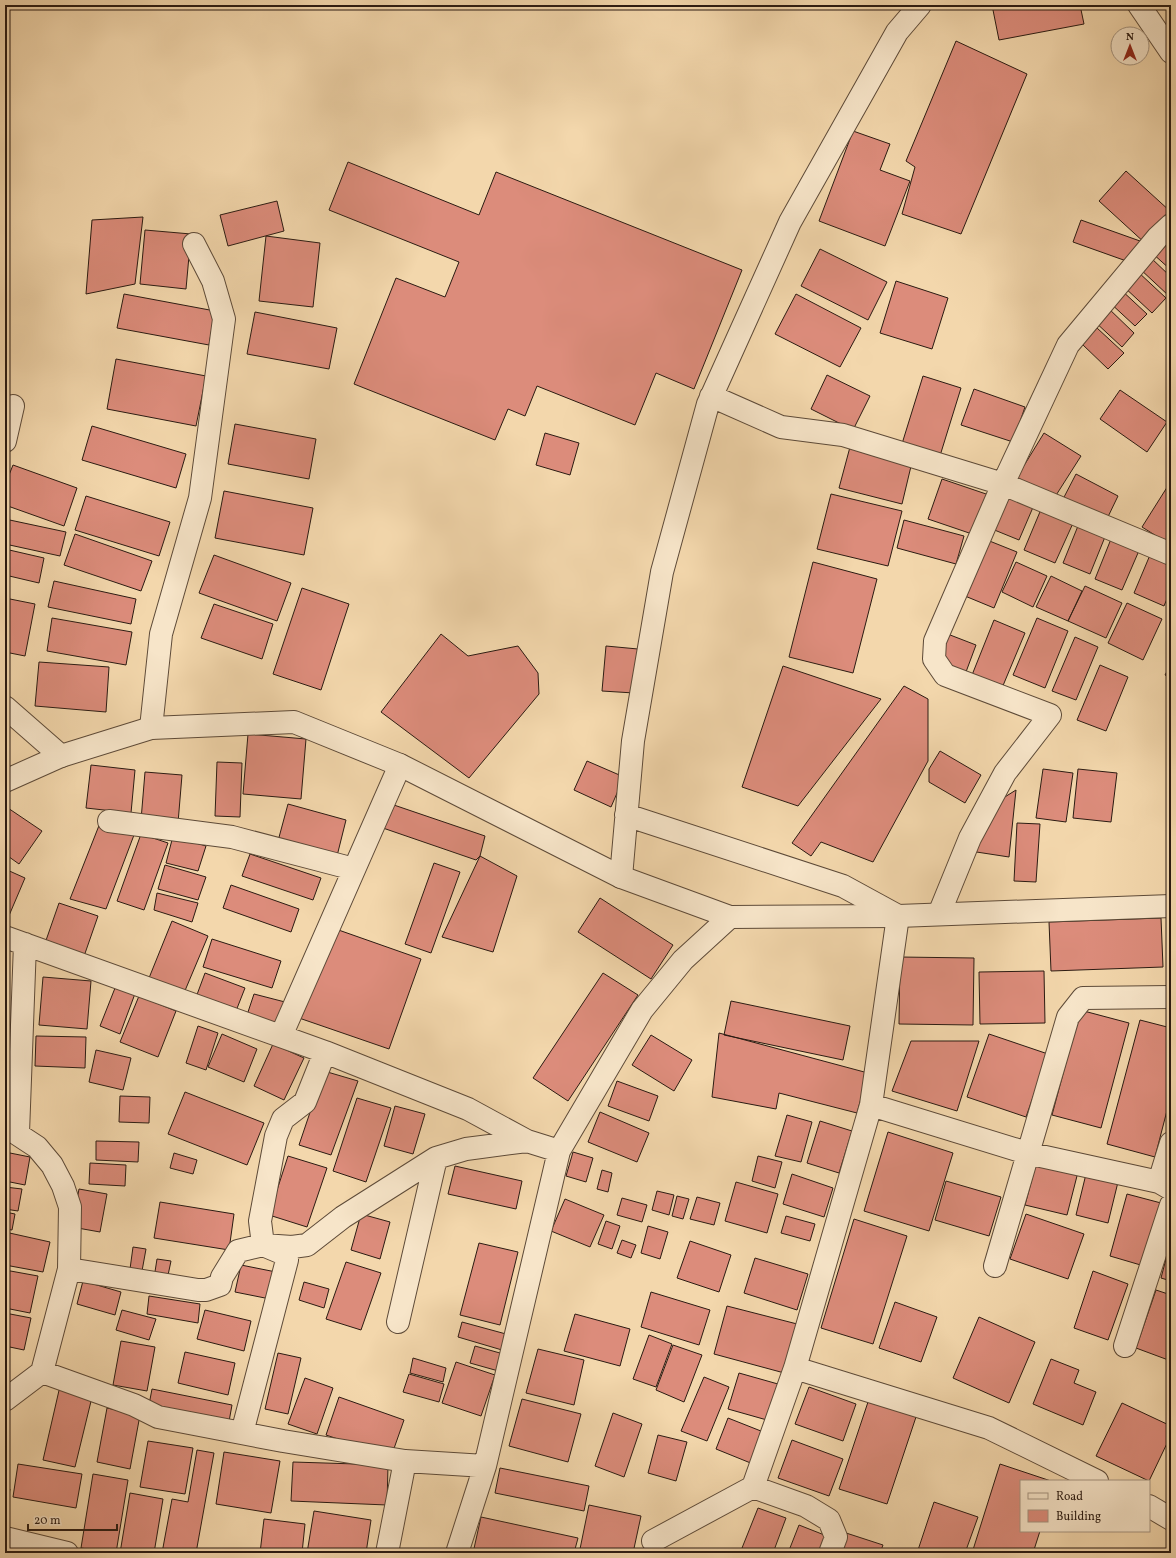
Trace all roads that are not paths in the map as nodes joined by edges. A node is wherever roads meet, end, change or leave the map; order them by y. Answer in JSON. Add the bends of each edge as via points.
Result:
{"nodes":[{"id":1,"x":920,"y":5,"type":"edge"},
{"id":2,"x":1139,"y":5,"type":"edge"},
{"id":3,"x":1171,"y":52,"type":"edge"},
{"id":4,"x":1171,"y":225,"type":"edge"},
{"id":5,"x":194,"y":244,"type":"dead end"},
{"id":6,"x":711,"y":396,"type":"junction"},
{"id":7,"x":13,"y":406,"type":"dead end"},
{"id":8,"x":5,"y":441,"type":"edge"},
{"id":9,"x":1003,"y":484,"type":"junction"},
{"id":10,"x":1171,"y":554,"type":"edge"},
{"id":11,"x":5,"y":707,"type":"edge"},
{"id":12,"x":151,"y":728,"type":"junction"},
{"id":13,"x":61,"y":756,"type":"junction"},
{"id":14,"x":400,"y":765,"type":"junction"},
{"id":15,"x":5,"y":781,"type":"edge"},
{"id":16,"x":626,"y":815,"type":"junction"},
{"id":17,"x":109,"y":821,"type":"dead end"},
{"id":18,"x":354,"y":869,"type":"junction"},
{"id":19,"x":621,"y":877,"type":"junction"},
{"id":20,"x":1171,"y":906,"type":"edge"},
{"id":21,"x":939,"y":914,"type":"junction"},
{"id":22,"x":898,"y":916,"type":"junction"},
{"id":23,"x":730,"y":917,"type":"junction"},
{"id":24,"x":15,"y":941,"type":"edge"},
{"id":25,"x":1171,"y":996,"type":"edge"},
{"id":26,"x":281,"y":1036,"type":"junction"},
{"id":27,"x":325,"y":1052,"type":"junction"},
{"id":28,"x":871,"y":1105,"type":"junction"},
{"id":29,"x":12,"y":1129,"type":"edge"},
{"id":30,"x":527,"y":1141,"type":"junction"},
{"id":31,"x":1171,"y":1143,"type":"edge"},
{"id":32,"x":560,"y":1151,"type":"junction"},
{"id":33,"x":1027,"y":1153,"type":"junction"},
{"id":34,"x":436,"y":1158,"type":"junction"},
{"id":35,"x":1165,"y":1185,"type":"edge"},
{"id":36,"x":1171,"y":1205,"type":"edge"},
{"id":37,"x":264,"y":1245,"type":"junction"},
{"id":38,"x":995,"y":1266,"type":"dead end"},
{"id":39,"x":69,"y":1268,"type":"junction"},
{"id":40,"x":398,"y":1322,"type":"dead end"},
{"id":41,"x":1124,"y":1346,"type":"dead end"},
{"id":42,"x":795,"y":1368,"type":"junction"},
{"id":43,"x":42,"y":1372,"type":"junction"},
{"id":44,"x":5,"y":1400,"type":"edge"},
{"id":45,"x":242,"y":1432,"type":"junction"},
{"id":46,"x":405,"y":1461,"type":"junction"},
{"id":47,"x":484,"y":1466,"type":"junction"},
{"id":48,"x":1095,"y":1480,"type":"edge"},
{"id":49,"x":753,"y":1487,"type":"junction"},
{"id":50,"x":1150,"y":1507,"type":"edge"},
{"id":51,"x":1171,"y":1520,"type":"edge"},
{"id":52,"x":5,"y":1538,"type":"edge"},
{"id":53,"x":653,"y":1541,"type":"dead end"},
{"id":54,"x":67,"y":1553,"type":"edge"},
{"id":55,"x":387,"y":1553,"type":"edge"},
{"id":56,"x":457,"y":1553,"type":"edge"},
{"id":57,"x":830,"y":1553,"type":"edge"}],
"edges":[{"from":1,"to":6,"type":"street","via":[[897,32],[790,222]]},
{"from":2,"to":3,"type":"street"},
{"from":4,"to":9,"type":"street","via":[[1158,237],[1068,345]]},
{"from":5,"to":12,"type":"street","via":[[213,282],[224,319],[200,498],[161,634]]},
{"from":6,"to":9,"type":"street","via":[[781,427],[843,435]]},
{"from":6,"to":16,"type":"street","via":[[662,572],[633,741]]},
{"from":7,"to":8,"type":"street"},
{"from":9,"to":10,"type":"street"},
{"from":9,"to":21,"type":"street","via":[[935,641],[934,659],[945,675],[1050,715],[1005,773],[970,838]]},
{"from":11,"to":13,"type":"street"},
{"from":12,"to":13,"type":"street"},
{"from":12,"to":14,"type":"street","via":[[294,722]]},
{"from":13,"to":15,"type":"street"},
{"from":14,"to":18,"type":"street"},
{"from":14,"to":19,"type":"street"},
{"from":16,"to":19,"type":"street"},
{"from":16,"to":22,"type":"street","via":[[843,886]]},
{"from":17,"to":18,"type":"street","via":[[232,837]]},
{"from":18,"to":26,"type":"street"},
{"from":19,"to":23,"type":"street"},
{"from":20,"to":21,"type":"street"},
{"from":21,"to":22,"type":"street"},
{"from":22,"to":23,"type":"street"},
{"from":22,"to":28,"type":"street"},
{"from":23,"to":32,"type":"street","via":[[683,960],[642,1010]]},
{"from":24,"to":26,"type":"street"},
{"from":24,"to":29,"type":"street"},
{"from":25,"to":33,"type":"street","via":[[1083,998],[1068,1017]]},
{"from":26,"to":27,"type":"street"},
{"from":27,"to":30,"type":"street","via":[[468,1109]]},
{"from":27,"to":37,"type":"street","via":[[305,1102],[283,1119],[276,1136],[260,1221]]},
{"from":28,"to":33,"type":"street"},
{"from":28,"to":42,"type":"street"},
{"from":29,"to":39,"type":"street","via":[[37,1147],[52,1165],[63,1186],[70,1207]]},
{"from":30,"to":32,"type":"street"},
{"from":30,"to":34,"type":"street","via":[[466,1149]]},
{"from":31,"to":35,"type":"street"},
{"from":32,"to":47,"type":"street"},
{"from":33,"to":35,"type":"street"},
{"from":33,"to":38,"type":"street","via":[[1029,1154]]},
{"from":34,"to":37,"type":"street","via":[[343,1217],[307,1245]]},
{"from":34,"to":40,"type":"street"},
{"from":36,"to":41,"type":"street"},
{"from":37,"to":39,"type":"street","via":[[238,1251],[220,1285],[206,1290]]},
{"from":37,"to":45,"type":"street","via":[[282,1253],[287,1260]]},
{"from":39,"to":43,"type":"street"},
{"from":42,"to":48,"type":"street","via":[[989,1428]]},
{"from":42,"to":49,"type":"street"},
{"from":43,"to":44,"type":"street"},
{"from":43,"to":45,"type":"street","via":[[134,1405],[158,1417]]},
{"from":45,"to":46,"type":"street"},
{"from":46,"to":47,"type":"street"},
{"from":46,"to":55,"type":"street"},
{"from":47,"to":56,"type":"street"},
{"from":49,"to":53,"type":"street"},
{"from":49,"to":57,"type":"street","via":[[806,1506],[829,1520],[836,1537]]},
{"from":50,"to":51,"type":"street"},
{"from":52,"to":54,"type":"street"}]}
